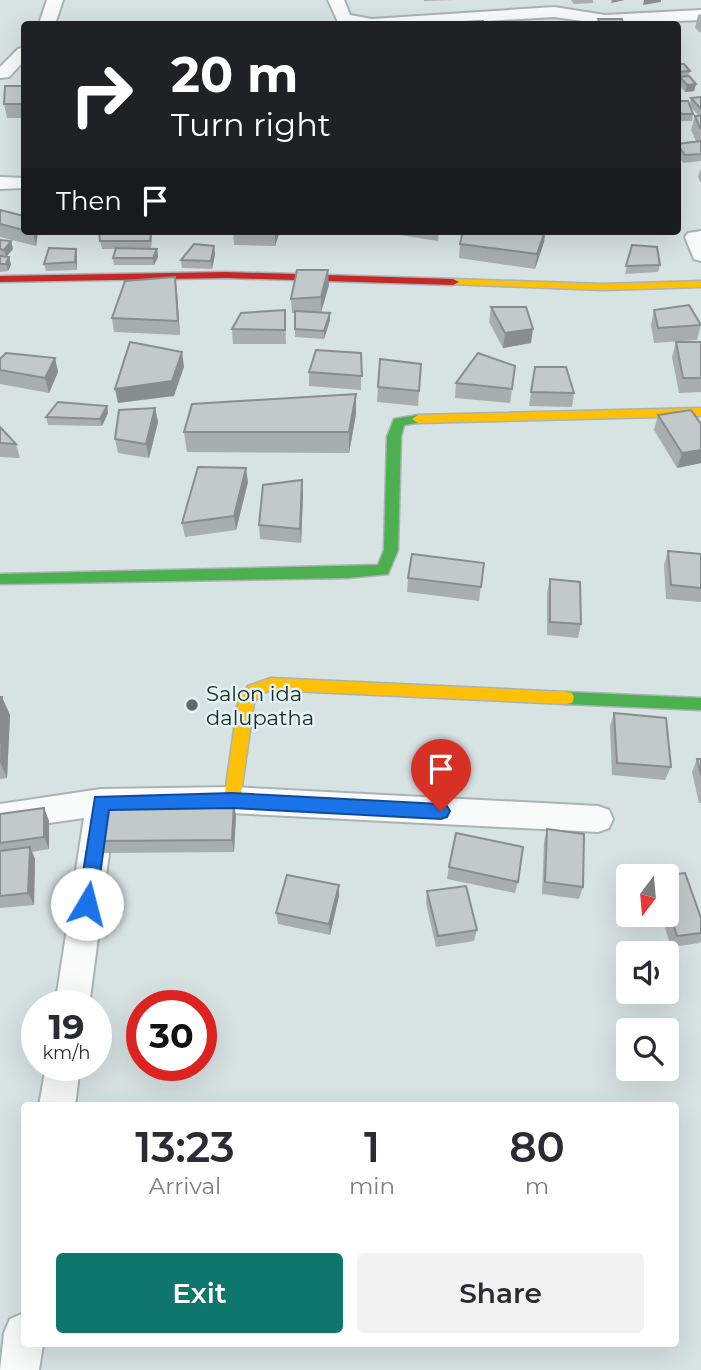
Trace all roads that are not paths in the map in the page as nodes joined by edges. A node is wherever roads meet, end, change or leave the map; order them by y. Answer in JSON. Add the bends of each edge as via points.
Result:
{"nodes":[{"id":1,"x":55,"y":0,"type":"edge"},
{"id":2,"x":335,"y":0,"type":"edge"},
{"id":3,"x":701,"y":15,"type":"edge"},
{"id":4,"x":48,"y":21,"type":"edge"},
{"id":5,"x":355,"y":21,"type":"edge"},
{"id":6,"x":418,"y":21,"type":"edge"},
{"id":7,"x":21,"y":55,"type":"edge"},
{"id":8,"x":2,"y":73,"type":"edge"},
{"id":9,"x":0,"y":96,"type":"edge"},
{"id":10,"x":0,"y":183,"type":"edge"},
{"id":11,"x":21,"y":183,"type":"edge"},
{"id":12,"x":701,"y":236,"type":"edge"},
{"id":13,"x":701,"y":255,"type":"edge"},
{"id":14,"x":0,"y":279,"type":"edge"},
{"id":15,"x":701,"y":284,"type":"edge"},
{"id":16,"x":701,"y":412,"type":"edge"},
{"id":17,"x":0,"y":579,"type":"edge"},
{"id":18,"x":701,"y":704,"type":"edge"},
{"id":19,"x":232,"y":800,"type":"junction"},
{"id":20,"x":101,"y":802,"type":"junction"},
{"id":21,"x":0,"y":817,"type":"edge"},
{"id":22,"x":598,"y":819,"type":"dead end"},
{"id":23,"x":74,"y":990,"type":"edge"},
{"id":24,"x":61,"y":1081,"type":"edge"},
{"id":25,"x":58,"y":1102,"type":"edge"},
{"id":26,"x":22,"y":1347,"type":"edge"},
{"id":27,"x":19,"y":1370,"type":"edge"}],
"edges":[{"from":1,"to":4,"type":"street"},
{"from":2,"to":5,"type":"street","via":[[344,19]]},
{"from":3,"to":6,"type":"street","via":[[605,20],[554,12]]},
{"from":7,"to":8,"type":"street"},
{"from":8,"to":9,"type":"street"},
{"from":10,"to":11,"type":"street"},
{"from":12,"to":13,"type":"street","via":[[695,237]]},
{"from":14,"to":15,"type":"street","via":[[226,275],[603,287]]},
{"from":16,"to":17,"type":"street","via":[[400,422],[394,438],[391,550],[383,570]]},
{"from":18,"to":19,"type":"street","via":[[271,684],[254,690],[246,702]]},
{"from":19,"to":20,"type":"street"},
{"from":19,"to":22,"type":"street"},
{"from":20,"to":21,"type":"street"},
{"from":20,"to":23,"type":"street"},
{"from":24,"to":25,"type":"street"},
{"from":26,"to":27,"type":"street"}]}
